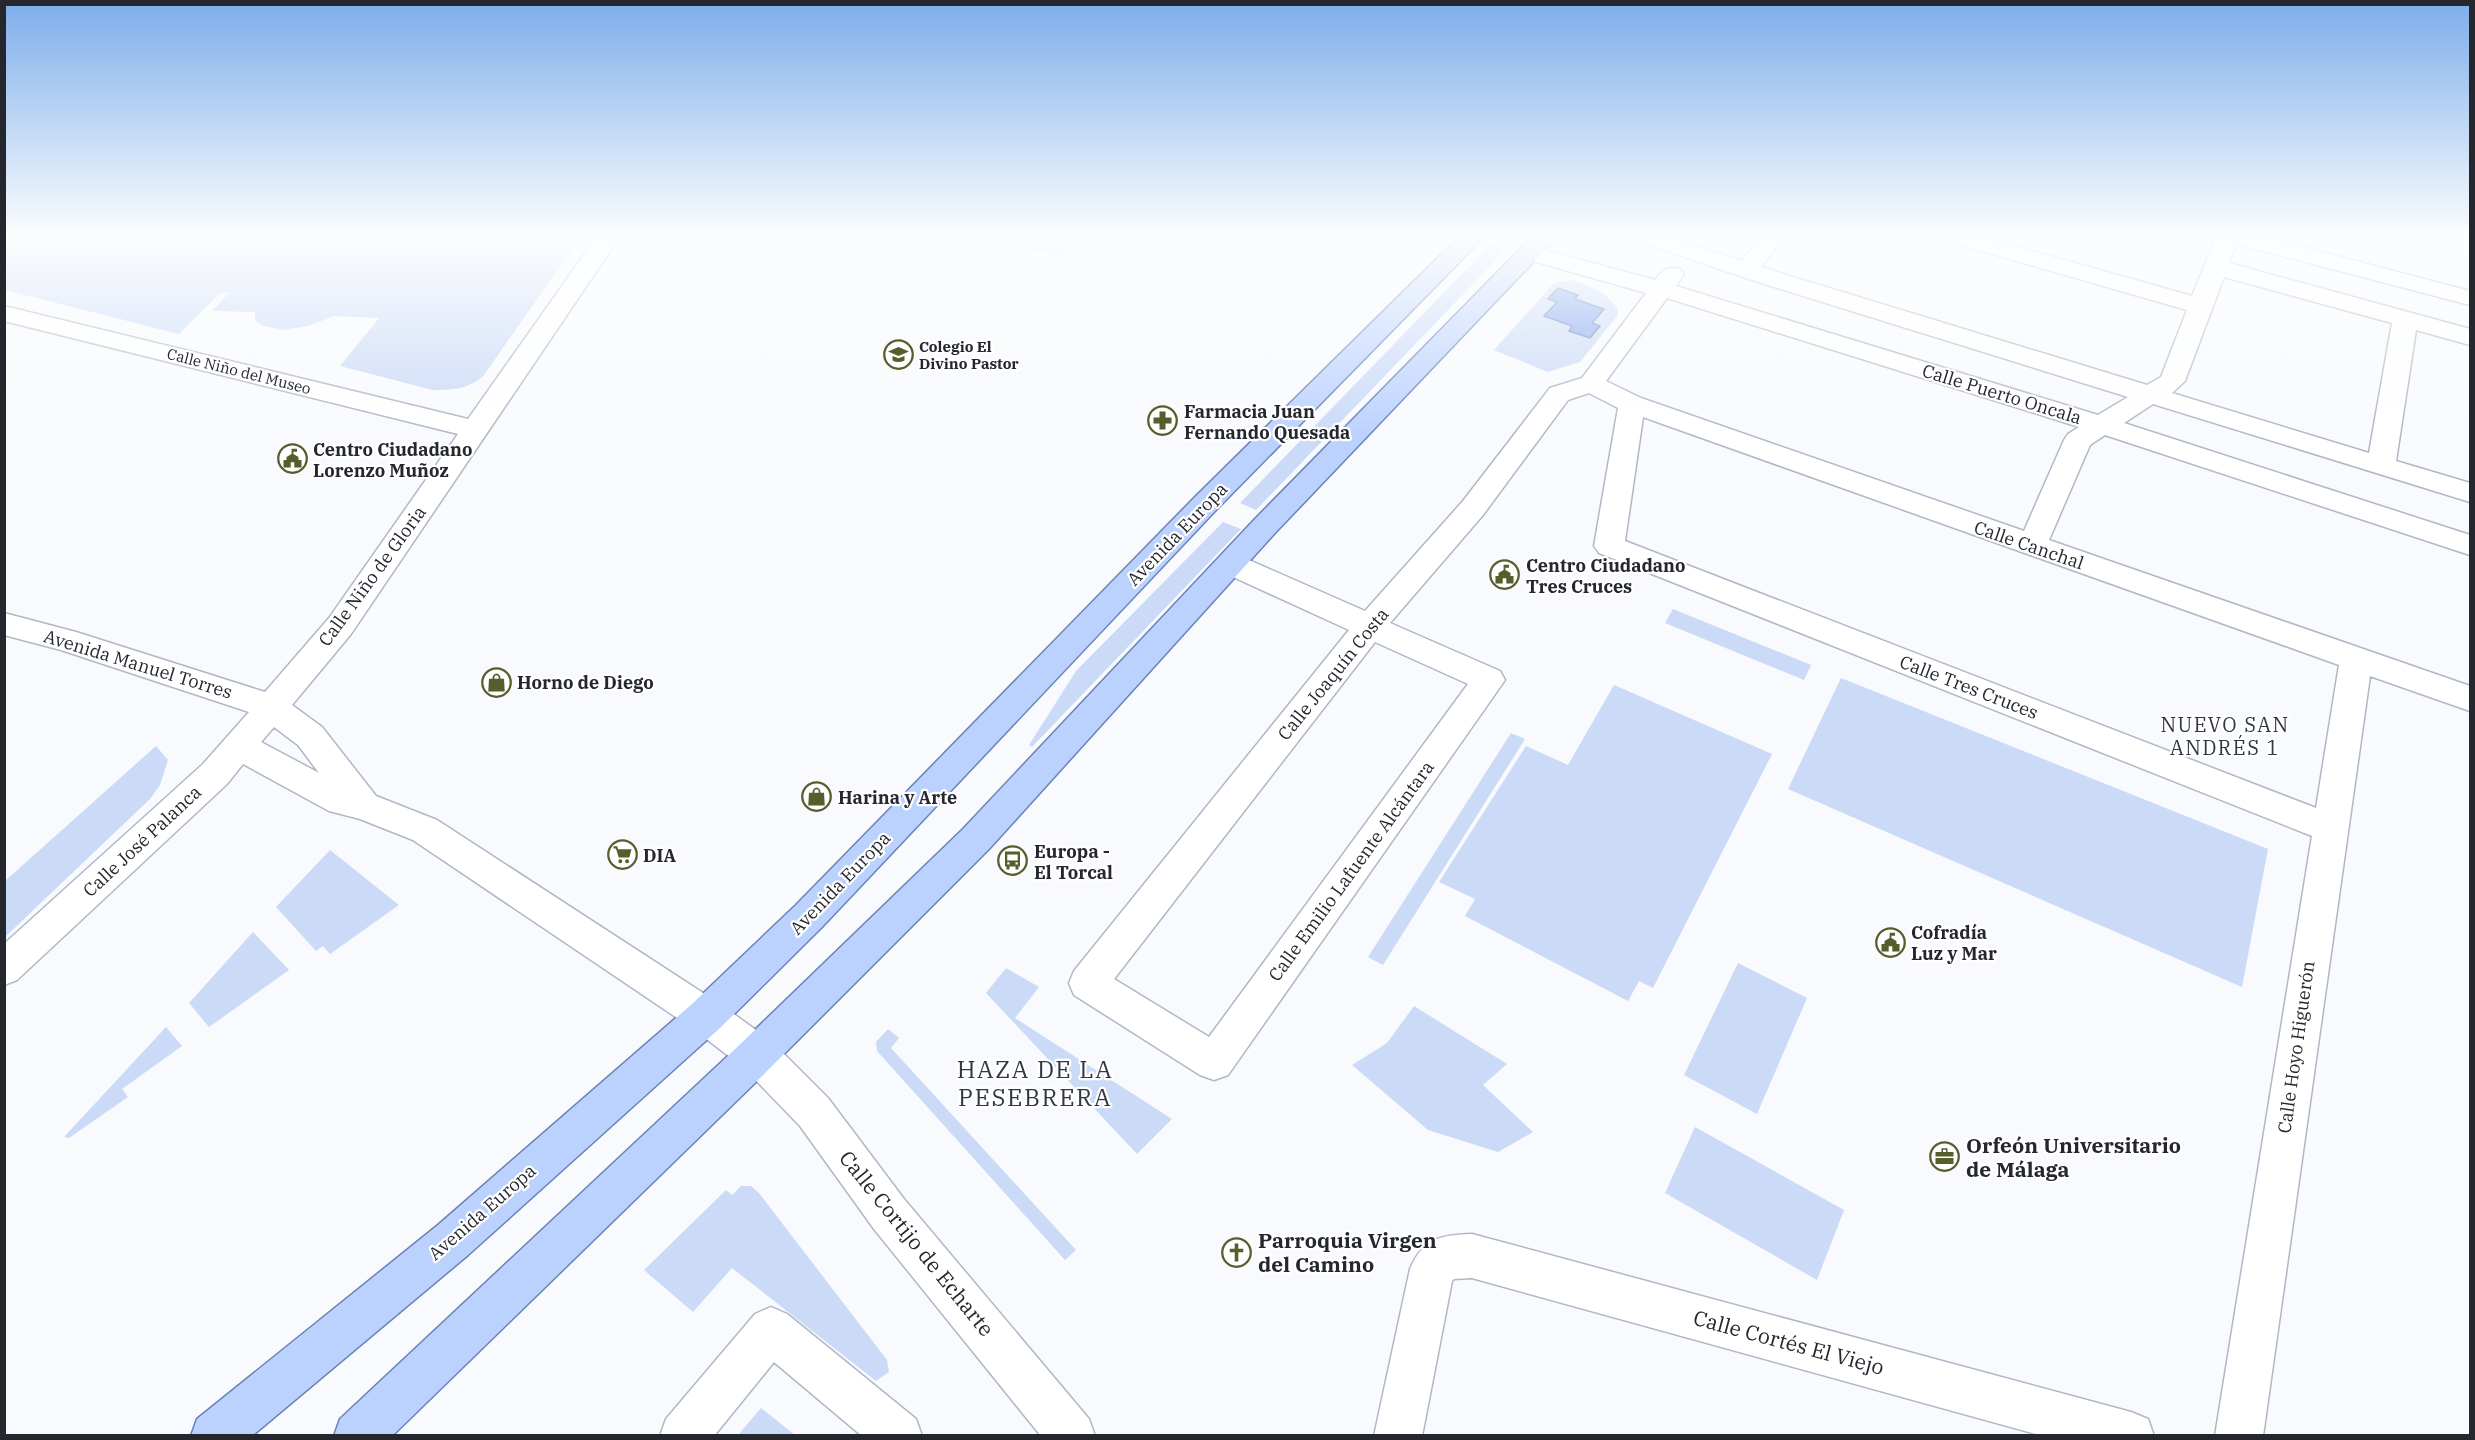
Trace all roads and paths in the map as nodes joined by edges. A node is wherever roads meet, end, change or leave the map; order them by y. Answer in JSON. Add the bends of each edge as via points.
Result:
{"nodes":[{"id":1,"x":564,"y":302,"type":"edge"},
{"id":2,"x":1407,"y":302,"type":"edge"},
{"id":3,"x":1483,"y":302,"type":"edge"},
{"id":4,"x":1650,"y":302,"type":"edge"},
{"id":5,"x":1706,"y":302,"type":"edge"},
{"id":6,"x":1850,"y":302,"type":"edge"},
{"id":7,"x":2188,"y":302,"type":"edge"},
{"id":8,"x":2201,"y":302,"type":"edge"},
{"id":9,"x":2344,"y":302,"type":"edge"},
{"id":10,"x":2199,"y":306,"type":"junction"},
{"id":11,"x":4,"y":313,"type":"edge"},
{"id":12,"x":2405,"y":319,"type":"junction"},
{"id":13,"x":2470,"y":337,"type":"edge"},
{"id":14,"x":1591,"y":384,"type":"junction"},
{"id":15,"x":2151,"y":396,"type":"junction"},
{"id":16,"x":1632,"y":404,"type":"junction"},
{"id":17,"x":2099,"y":425,"type":"junction"},
{"id":18,"x":474,"y":429,"type":"junction"},
{"id":19,"x":2381,"y":466,"type":"junction"},
{"id":20,"x":2470,"y":493,"type":"edge"},
{"id":21,"x":2470,"y":545,"type":"edge"},
{"id":22,"x":2032,"y":546,"type":"junction"},
{"id":23,"x":1231,"y":564,"type":"junction"},
{"id":24,"x":4,"y":624,"type":"edge"},
{"id":25,"x":1369,"y":627,"type":"junction"},
{"id":26,"x":2356,"y":660,"type":"junction"},
{"id":27,"x":2470,"y":699,"type":"edge"},
{"id":28,"x":270,"y":706,"type":"junction"},
{"id":29,"x":238,"y":745,"type":"junction"},
{"id":30,"x":364,"y":806,"type":"junction"},
{"id":31,"x":2329,"y":828,"type":"junction"},
{"id":32,"x":4,"y":968,"type":"edge"},
{"id":33,"x":706,"y":1017,"type":"junction"},
{"id":34,"x":757,"y":1054,"type":"junction"},
{"id":35,"x":1214,"y":1062,"type":"joint"},
{"id":36,"x":1055,"y":1429,"type":"edge"},
{"id":37,"x":214,"y":1436,"type":"edge"},
{"id":38,"x":357,"y":1436,"type":"edge"},
{"id":39,"x":683,"y":1436,"type":"edge"},
{"id":40,"x":898,"y":1436,"type":"edge"},
{"id":41,"x":1398,"y":1436,"type":"edge"},
{"id":42,"x":2131,"y":1436,"type":"edge"},
{"id":43,"x":2239,"y":1436,"type":"edge"}],
"edges":[{"from":1,"to":18,"type":"street","name":"Calle Niño de Gloria"},
{"from":2,"to":33,"type":"main road","name":"Avenida Europa"},
{"from":3,"to":23,"type":"main road"},
{"from":4,"to":14,"type":"street"},
{"from":5,"to":17,"type":"street","name":"Calle Puerto Oncala"},
{"from":6,"to":15,"type":"street"},
{"from":7,"to":10,"type":"street"},
{"from":8,"to":10,"type":"street"},
{"from":9,"to":12,"type":"street"},
{"from":10,"to":15,"type":"street","via":[[2172,381]]},
{"from":11,"to":18,"type":"street","name":"Calle Niño del Museo"},
{"from":12,"to":13,"type":"street"},
{"from":12,"to":19,"type":"street"},
{"from":14,"to":16,"type":"street","name":"Calle Canchal"},
{"from":14,"to":25,"type":"street","name":"Calle Joaquín Costa","via":[[1559,394],[1473,508]]},
{"from":15,"to":17,"type":"street"},
{"from":15,"to":19,"type":"street"},
{"from":16,"to":22,"type":"street","name":"Calle Canchal"},
{"from":16,"to":31,"type":"street","name":"Calle Tres Cruces","via":[[1609,546]]},
{"from":17,"to":21,"type":"street","name":"Calle Puerto Oncala"},
{"from":17,"to":22,"type":"street","via":[[2078,440]]},
{"from":18,"to":28,"type":"street","name":"Calle Niño de Gloria","via":[[340,626]]},
{"from":19,"to":20,"type":"street"},
{"from":22,"to":26,"type":"street","name":"Calle Canchal"},
{"from":23,"to":25,"type":"street"},
{"from":23,"to":34,"type":"main road","via":[[976,839]]},
{"from":24,"to":28,"type":"street","name":"Avenida Manuel Torres"},
{"from":25,"to":35,"type":"street","name":"Calle Emilio Lafuente Alcántara","via":[[1489,680]]},
{"from":25,"to":35,"type":"street","name":"Calle Joaquín Costa","via":[[1088,983]]},
{"from":26,"to":27,"type":"street","name":"Calle Canchal"},
{"from":26,"to":31,"type":"street","name":"Calle Hoyo Higuerón"},
{"from":28,"to":29,"type":"street","name":"Calle José Palanca"},
{"from":28,"to":30,"type":"street","via":[[310,736]]},
{"from":29,"to":30,"type":"street","via":[[341,801]]},
{"from":29,"to":32,"type":"street","name":"Calle José Palanca","via":[[215,774]]},
{"from":30,"to":33,"type":"street","via":[[425,830]]},
{"from":31,"to":43,"type":"street","name":"Calle Hoyo Higuerón"},
{"from":33,"to":34,"type":"street","name":"Calle Cortijo de Echarte"},
{"from":33,"to":37,"type":"main road","name":"Avenida Europa","via":[[453,1240]]},
{"from":34,"to":36,"type":"street","name":"Calle Cortijo de Echarte","via":[[814,1112],[889,1214],[998,1344]]},
{"from":34,"to":38,"type":"main road"},
{"from":39,"to":40,"type":"street","via":[[771,1330]]},
{"from":41,"to":42,"type":"street","name":"Calle Cortés El Viejo","via":[[1432,1269],[1446,1257],[1472,1256]]}]}
